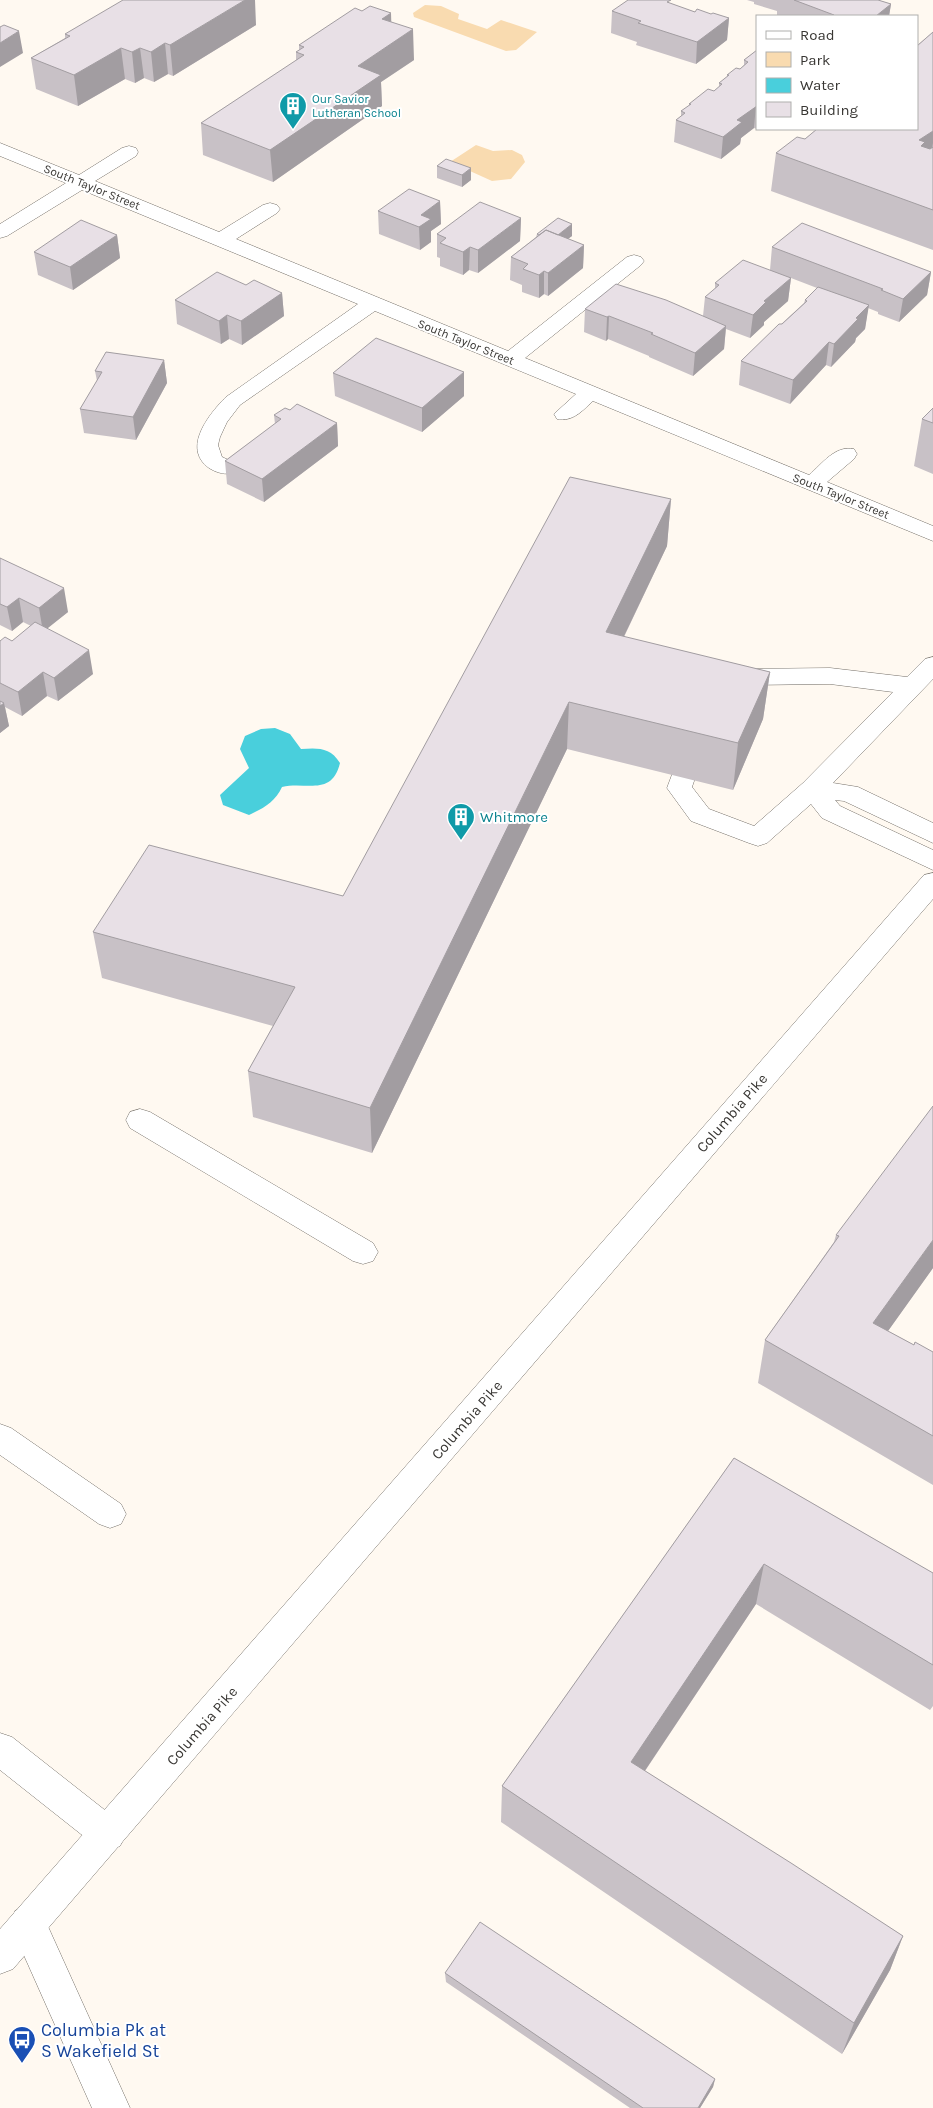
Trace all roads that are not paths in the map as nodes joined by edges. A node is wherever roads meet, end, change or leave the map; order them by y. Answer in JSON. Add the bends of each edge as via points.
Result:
{"nodes":[{"id":1,"x":0,"y":149,"type":"edge"},
{"id":2,"x":129,"y":152,"type":"dead end"},
{"id":3,"x":79,"y":181,"type":"junction"},
{"id":4,"x":270,"y":209,"type":"dead end"},
{"id":5,"x":0,"y":232,"type":"edge"},
{"id":6,"x":221,"y":240,"type":"junction"},
{"id":7,"x":634,"y":261,"type":"dead end"},
{"id":8,"x":373,"y":303,"type":"junction"},
{"id":9,"x":510,"y":360,"type":"junction"},
{"id":10,"x":590,"y":393,"type":"junction"},
{"id":11,"x":565,"y":414,"type":"dead end"},
{"id":12,"x":846,"y":454,"type":"dead end"},
{"id":13,"x":227,"y":468,"type":"edge"},
{"id":14,"x":812,"y":484,"type":"junction"},
{"id":15,"x":933,"y":534,"type":"edge"},
{"id":16,"x":933,"y":665,"type":"edge"},
{"id":17,"x":913,"y":686,"type":"junction"},
{"id":18,"x":711,"y":696,"type":"edge"},
{"id":19,"x":701,"y":724,"type":"edge"},
{"id":20,"x":812,"y":789,"type":"junction"},
{"id":21,"x":933,"y":834,"type":"edge"},
{"id":22,"x":932,"y":879,"type":"edge"},
{"id":23,"x":140,"y":1120,"type":"dead end"},
{"id":24,"x":363,"y":1252,"type":"dead end"},
{"id":25,"x":0,"y":1438,"type":"edge"},
{"id":26,"x":110,"y":1514,"type":"dead end"},
{"id":27,"x":0,"y":1749,"type":"edge"},
{"id":28,"x":108,"y":1834,"type":"junction"},
{"id":29,"x":28,"y":1924,"type":"junction"},
{"id":30,"x":0,"y":1956,"type":"edge"},
{"id":31,"x":110,"y":2108,"type":"edge"}],
"edges":[{"from":1,"to":3,"type":"street","name":"South Taylor Street"},
{"from":2,"to":3,"type":"street"},
{"from":3,"to":5,"type":"street"},
{"from":3,"to":6,"type":"street","name":"South Taylor Street"},
{"from":4,"to":6,"type":"street"},
{"from":6,"to":8,"type":"street","name":"South Taylor Street"},
{"from":7,"to":9,"type":"street"},
{"from":8,"to":9,"type":"street","name":"South Taylor Street"},
{"from":8,"to":13,"type":"street","via":[[233,401],[219,416],[208,448],[213,460]]},
{"from":9,"to":10,"type":"street","name":"South Taylor Street"},
{"from":10,"to":11,"type":"street"},
{"from":10,"to":14,"type":"street","name":"South Taylor Street"},
{"from":12,"to":14,"type":"street"},
{"from":14,"to":15,"type":"street","name":"South Taylor Street"},
{"from":16,"to":17,"type":"street"},
{"from":17,"to":18,"type":"street","via":[[830,676],[747,677]]},
{"from":17,"to":20,"type":"street"},
{"from":19,"to":20,"type":"street","via":[[679,788],[700,814],[758,837]]},
{"from":20,"to":21,"type":"street","via":[[849,793]]},
{"from":20,"to":22,"type":"street","via":[[831,812]]},
{"from":22,"to":28,"type":"street","name":"Columbia Pike"},
{"from":23,"to":24,"type":"street"},
{"from":25,"to":26,"type":"street"},
{"from":27,"to":28,"type":"street"},
{"from":28,"to":29,"type":"street","name":"Columbia Pike"},
{"from":29,"to":30,"type":"street","name":"Columbia Pike"},
{"from":29,"to":31,"type":"street"}]}
